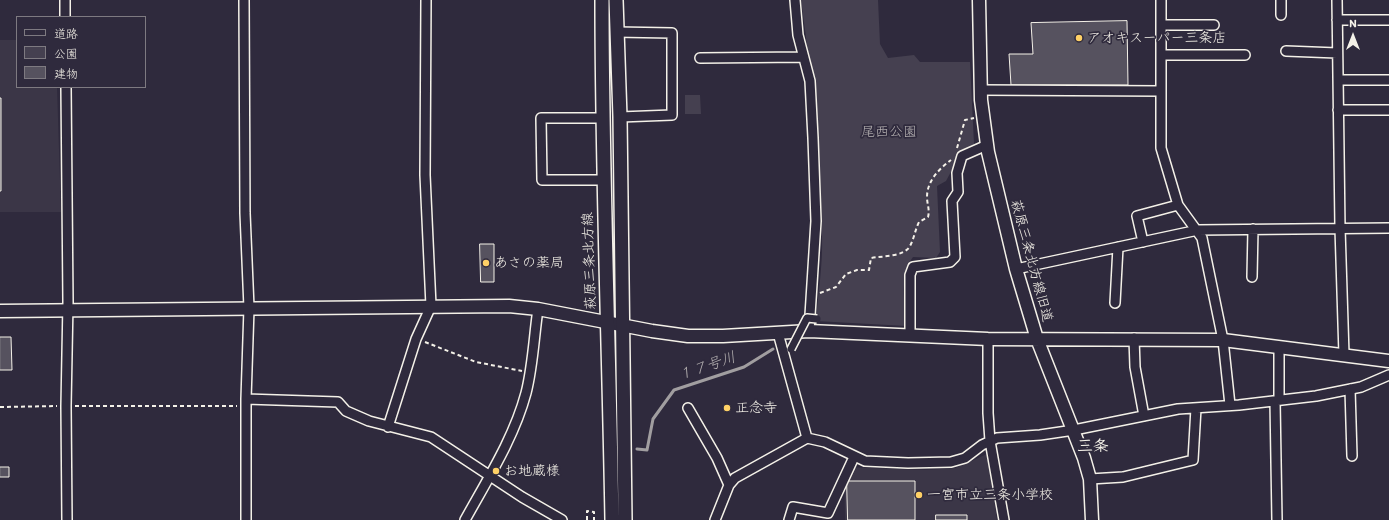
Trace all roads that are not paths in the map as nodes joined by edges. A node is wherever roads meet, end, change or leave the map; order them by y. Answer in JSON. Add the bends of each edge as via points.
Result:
{"nodes":[{"id":1,"x":65,"y":0,"type":"edge"},
{"id":2,"x":244,"y":0,"type":"edge"},
{"id":3,"x":426,"y":0,"type":"edge"},
{"id":4,"x":602,"y":0,"type":"edge"},
{"id":5,"x":616,"y":0,"type":"edge"},
{"id":6,"x":794,"y":0,"type":"edge"},
{"id":7,"x":979,"y":0,"type":"edge"},
{"id":8,"x":1161,"y":0,"type":"edge"},
{"id":9,"x":1280,"y":0,"type":"edge"},
{"id":10,"x":1337,"y":0,"type":"edge"},
{"id":11,"x":1281,"y":15,"type":"dead end"},
{"id":12,"x":65,"y":16,"type":"edge"},
{"id":13,"x":1337,"y":20,"type":"junction"},
{"id":14,"x":1389,"y":20,"type":"edge"},
{"id":15,"x":1161,"y":25,"type":"junction"},
{"id":16,"x":1214,"y":25,"type":"dead end"},
{"id":17,"x":616,"y":32,"type":"junction"},
{"id":18,"x":1286,"y":51,"type":"dead end"},
{"id":19,"x":1337,"y":53,"type":"junction"},
{"id":20,"x":1162,"y":55,"type":"junction"},
{"id":21,"x":1245,"y":55,"type":"dead end"},
{"id":22,"x":803,"y":57,"type":"junction"},
{"id":23,"x":700,"y":58,"type":"dead end"},
{"id":24,"x":1338,"y":80,"type":"junction"},
{"id":25,"x":1389,"y":80,"type":"edge"},
{"id":26,"x":66,"y":88,"type":"edge"},
{"id":27,"x":980,"y":90,"type":"junction"},
{"id":28,"x":1161,"y":91,"type":"junction"},
{"id":29,"x":1338,"y":110,"type":"junction"},
{"id":30,"x":1389,"y":110,"type":"edge"},
{"id":31,"x":620,"y":117,"type":"junction"},
{"id":32,"x":602,"y":118,"type":"junction"},
{"id":33,"x":986,"y":145,"type":"junction"},
{"id":34,"x":604,"y":180,"type":"junction"},
{"id":35,"x":1178,"y":205,"type":"junction"},
{"id":36,"x":1340,"y":228,"type":"junction"},
{"id":37,"x":1389,"y":228,"type":"edge"},
{"id":38,"x":1254,"y":229,"type":"junction"},
{"id":39,"x":1198,"y":230,"type":"junction"},
{"id":40,"x":1143,"y":242,"type":"junction"},
{"id":41,"x":1118,"y":247,"type":"junction"},
{"id":42,"x":1016,"y":269,"type":"junction"},
{"id":43,"x":1252,"y":277,"type":"dead end"},
{"id":44,"x":1115,"y":303,"type":"dead end"},
{"id":45,"x":431,"y":306,"type":"junction"},
{"id":46,"x":249,"y":308,"type":"junction"},
{"id":47,"x":538,"y":309,"type":"junction"},
{"id":48,"x":68,"y":310,"type":"junction"},
{"id":49,"x":0,"y":311,"type":"edge"},
{"id":50,"x":817,"y":319,"type":"dead end"},
{"id":51,"x":608,"y":322,"type":"junction"},
{"id":52,"x":622,"y":324,"type":"junction"},
{"id":53,"x":809,"y":331,"type":"junction"},
{"id":54,"x":778,"y":333,"type":"junction"},
{"id":55,"x":910,"y":335,"type":"junction"},
{"id":56,"x":1134,"y":338,"type":"junction"},
{"id":57,"x":988,"y":339,"type":"junction"},
{"id":58,"x":1036,"y":339,"type":"junction"},
{"id":59,"x":1223,"y":340,"type":"junction"},
{"id":60,"x":1279,"y":347,"type":"junction"},
{"id":61,"x":791,"y":349,"type":"dead end"},
{"id":62,"x":1344,"y":355,"type":"junction"},
{"id":63,"x":1389,"y":361,"type":"edge"},
{"id":64,"x":1389,"y":375,"type":"edge"},
{"id":65,"x":1350,"y":389,"type":"junction"},
{"id":66,"x":1277,"y":400,"type":"junction"},
{"id":67,"x":246,"y":402,"type":"junction"},
{"id":68,"x":1230,"y":406,"type":"junction"},
{"id":69,"x":688,"y":408,"type":"dead end"},
{"id":70,"x":1196,"y":408,"type":"junction"},
{"id":71,"x":1144,"y":416,"type":"junction"},
{"id":72,"x":388,"y":427,"type":"junction"},
{"id":73,"x":1074,"y":430,"type":"junction"},
{"id":74,"x":807,"y":438,"type":"junction"},
{"id":75,"x":990,"y":441,"type":"junction"},
{"id":76,"x":1352,"y":456,"type":"dead end"},
{"id":77,"x":854,"y":457,"type":"junction"},
{"id":78,"x":490,"y":475,"type":"junction"},
{"id":79,"x":1090,"y":479,"type":"junction"},
{"id":80,"x":729,"y":485,"type":"junction"},
{"id":81,"x":67,"y":520,"type":"edge"},
{"id":82,"x":246,"y":520,"type":"edge"},
{"id":83,"x":465,"y":520,"type":"edge"},
{"id":84,"x":562,"y":520,"type":"edge"},
{"id":85,"x":612,"y":520,"type":"edge"},
{"id":86,"x":625,"y":520,"type":"edge"},
{"id":87,"x":715,"y":520,"type":"edge"},
{"id":88,"x":789,"y":520,"type":"edge"},
{"id":89,"x":1004,"y":520,"type":"edge"},
{"id":90,"x":1092,"y":520,"type":"edge"},
{"id":91,"x":1277,"y":520,"type":"edge"}],
"edges":[{"from":1,"to":12,"type":"street"},
{"from":2,"to":46,"type":"street","via":[[245,213]]},
{"from":3,"to":45,"type":"street","via":[[425,175]]},
{"from":4,"to":32,"type":"main road","name":"萩原三条北方線"},
{"from":5,"to":17,"type":"main road"},
{"from":6,"to":22,"type":"street"},
{"from":7,"to":27,"type":"street","name":"萩原三条北方線旧道"},
{"from":8,"to":15,"type":"street"},
{"from":9,"to":11,"type":"street"},
{"from":10,"to":13,"type":"street"},
{"from":13,"to":14,"type":"street"},
{"from":13,"to":19,"type":"street"},
{"from":15,"to":16,"type":"street"},
{"from":15,"to":20,"type":"street"},
{"from":17,"to":31,"type":"main road"},
{"from":17,"to":31,"type":"street","via":[[672,33],[672,115]]},
{"from":18,"to":19,"type":"street"},
{"from":19,"to":24,"type":"street"},
{"from":20,"to":21,"type":"street"},
{"from":20,"to":28,"type":"street"},
{"from":22,"to":23,"type":"street"},
{"from":22,"to":53,"type":"street","via":[[810,81],[816,221]]},
{"from":24,"to":25,"type":"street"},
{"from":24,"to":29,"type":"street"},
{"from":26,"to":48,"type":"street"},
{"from":27,"to":28,"type":"street"},
{"from":27,"to":33,"type":"street","name":"萩原三条北方線旧道"},
{"from":28,"to":35,"type":"street","via":[[1161,148]]},
{"from":29,"to":30,"type":"street"},
{"from":29,"to":36,"type":"street"},
{"from":31,"to":52,"type":"main road"},
{"from":32,"to":34,"type":"main road","name":"萩原三条北方線"},
{"from":32,"to":34,"type":"street","via":[[542,118],[542,180]]},
{"from":33,"to":42,"type":"street","name":"萩原三条北方線旧道"},
{"from":33,"to":55,"type":"street","via":[[962,156],[957,172],[958,192],[952,200],[955,257],[950,262],[913,266],[910,275]]},
{"from":34,"to":51,"type":"main road","name":"萩原三条北方線"},
{"from":35,"to":39,"type":"street"},
{"from":35,"to":40,"type":"street","via":[[1137,216]]},
{"from":36,"to":37,"type":"street"},
{"from":36,"to":38,"type":"street"},
{"from":36,"to":62,"type":"street"},
{"from":38,"to":39,"type":"street"},
{"from":38,"to":43,"type":"street"},
{"from":39,"to":40,"type":"street"},
{"from":39,"to":59,"type":"street","via":[[1202,238]]},
{"from":40,"to":41,"type":"street"},
{"from":41,"to":42,"type":"street"},
{"from":41,"to":44,"type":"street"},
{"from":42,"to":58,"type":"street","name":"萩原三条北方線旧道"},
{"from":45,"to":46,"type":"street"},
{"from":45,"to":47,"type":"street"},
{"from":45,"to":72,"type":"street","via":[[416,339]]},
{"from":46,"to":48,"type":"street"},
{"from":46,"to":67,"type":"street"},
{"from":47,"to":51,"type":"street"},
{"from":47,"to":78,"type":"street","via":[[526,392],[518,417]]},
{"from":48,"to":49,"type":"street"},
{"from":48,"to":81,"type":"street"},
{"from":50,"to":61,"type":"street","bridge":true,"via":[[807,318]]},
{"from":51,"to":52,"type":"street"},
{"from":51,"to":85,"type":"main road","name":"萩原三条北方線"},
{"from":52,"to":54,"type":"street","via":[[688,336]]},
{"from":52,"to":86,"type":"main road"},
{"from":53,"to":54,"type":"street"},
{"from":53,"to":55,"type":"street"},
{"from":54,"to":74,"type":"street"},
{"from":55,"to":57,"type":"street"},
{"from":56,"to":58,"type":"street"},
{"from":56,"to":59,"type":"street"},
{"from":56,"to":71,"type":"street","via":[[1136,374]]},
{"from":57,"to":58,"type":"street"},
{"from":57,"to":75,"type":"street"},
{"from":58,"to":73,"type":"street","name":"萩原三条北方線旧道"},
{"from":59,"to":60,"type":"street"},
{"from":59,"to":68,"type":"street"},
{"from":60,"to":62,"type":"street"},
{"from":60,"to":66,"type":"street"},
{"from":62,"to":63,"type":"street"},
{"from":64,"to":65,"type":"street"},
{"from":65,"to":66,"type":"street"},
{"from":65,"to":76,"type":"street"},
{"from":66,"to":68,"type":"street"},
{"from":66,"to":91,"type":"street"},
{"from":67,"to":72,"type":"street","via":[[338,402],[346,411]]},
{"from":67,"to":82,"type":"street"},
{"from":68,"to":70,"type":"street"},
{"from":69,"to":80,"type":"street","via":[[717,458]]},
{"from":70,"to":71,"type":"street"},
{"from":70,"to":79,"type":"street","via":[[1193,460],[1123,477]]},
{"from":71,"to":73,"type":"street"},
{"from":72,"to":78,"type":"street","via":[[431,437]]},
{"from":73,"to":75,"type":"street","via":[[997,438]]},
{"from":73,"to":79,"type":"street","name":"萩原三条北方線旧道"},
{"from":74,"to":77,"type":"street","via":[[825,442]]},
{"from":74,"to":80,"type":"street","via":[[736,478]]},
{"from":75,"to":77,"type":"street","via":[[965,458],[951,462],[882,462],[865,461]]},
{"from":75,"to":89,"type":"street"},
{"from":77,"to":88,"type":"street","via":[[828,513],[793,507]]},
{"from":78,"to":83,"type":"street"},
{"from":78,"to":84,"type":"street"},
{"from":79,"to":90,"type":"street","name":"萩原三条北方線旧道"},
{"from":80,"to":87,"type":"street"}]}
